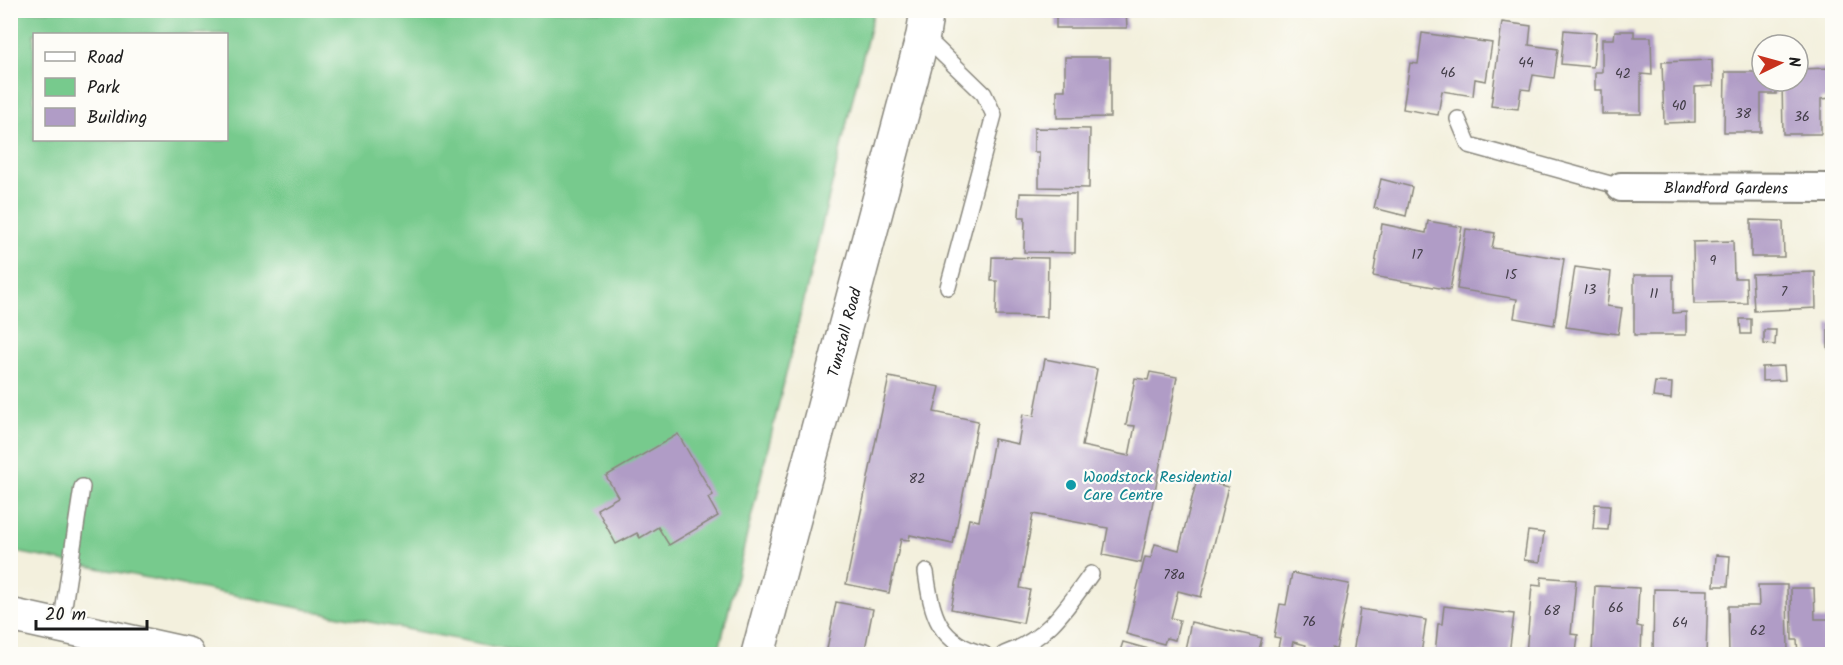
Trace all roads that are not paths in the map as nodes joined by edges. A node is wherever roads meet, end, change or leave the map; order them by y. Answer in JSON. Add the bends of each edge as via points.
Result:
{"nodes":[{"id":1,"x":925,"y":23,"type":"edge"},
{"id":2,"x":1458,"y":119,"type":"dead end"},
{"id":3,"x":1621,"y":187,"type":"joint"},
{"id":4,"x":1833,"y":188,"type":"edge"},
{"id":5,"x":948,"y":287,"type":"dead end"},
{"id":6,"x":82,"y":487,"type":"dead end"},
{"id":7,"x":926,"y":572,"type":"dead end"},
{"id":8,"x":1091,"y":574,"type":"dead end"},
{"id":9,"x":10,"y":615,"type":"edge"},
{"id":10,"x":61,"y":626,"type":"junction"},
{"id":11,"x":187,"y":654,"type":"edge"},
{"id":12,"x":758,"y":654,"type":"edge"},
{"id":13,"x":984,"y":654,"type":"edge"},
{"id":14,"x":1004,"y":654,"type":"edge"}],
"edges":[{"from":1,"to":5,"type":"lane","via":[[984,94],[994,115]]},
{"from":1,"to":12,"type":"street","name":"Tunstall Road"},
{"from":2,"to":3,"type":"lane","via":[[1469,145]]},
{"from":3,"to":4,"type":"street","name":"Blandford Gardens"},
{"from":6,"to":10,"type":"lane"},
{"from":7,"to":13,"type":"lane","via":[[931,609],[943,632],[963,649]]},
{"from":8,"to":14,"type":"lane","via":[[1056,623],[1035,640]]},
{"from":9,"to":10,"type":"street"},
{"from":10,"to":11,"type":"street"}]}
